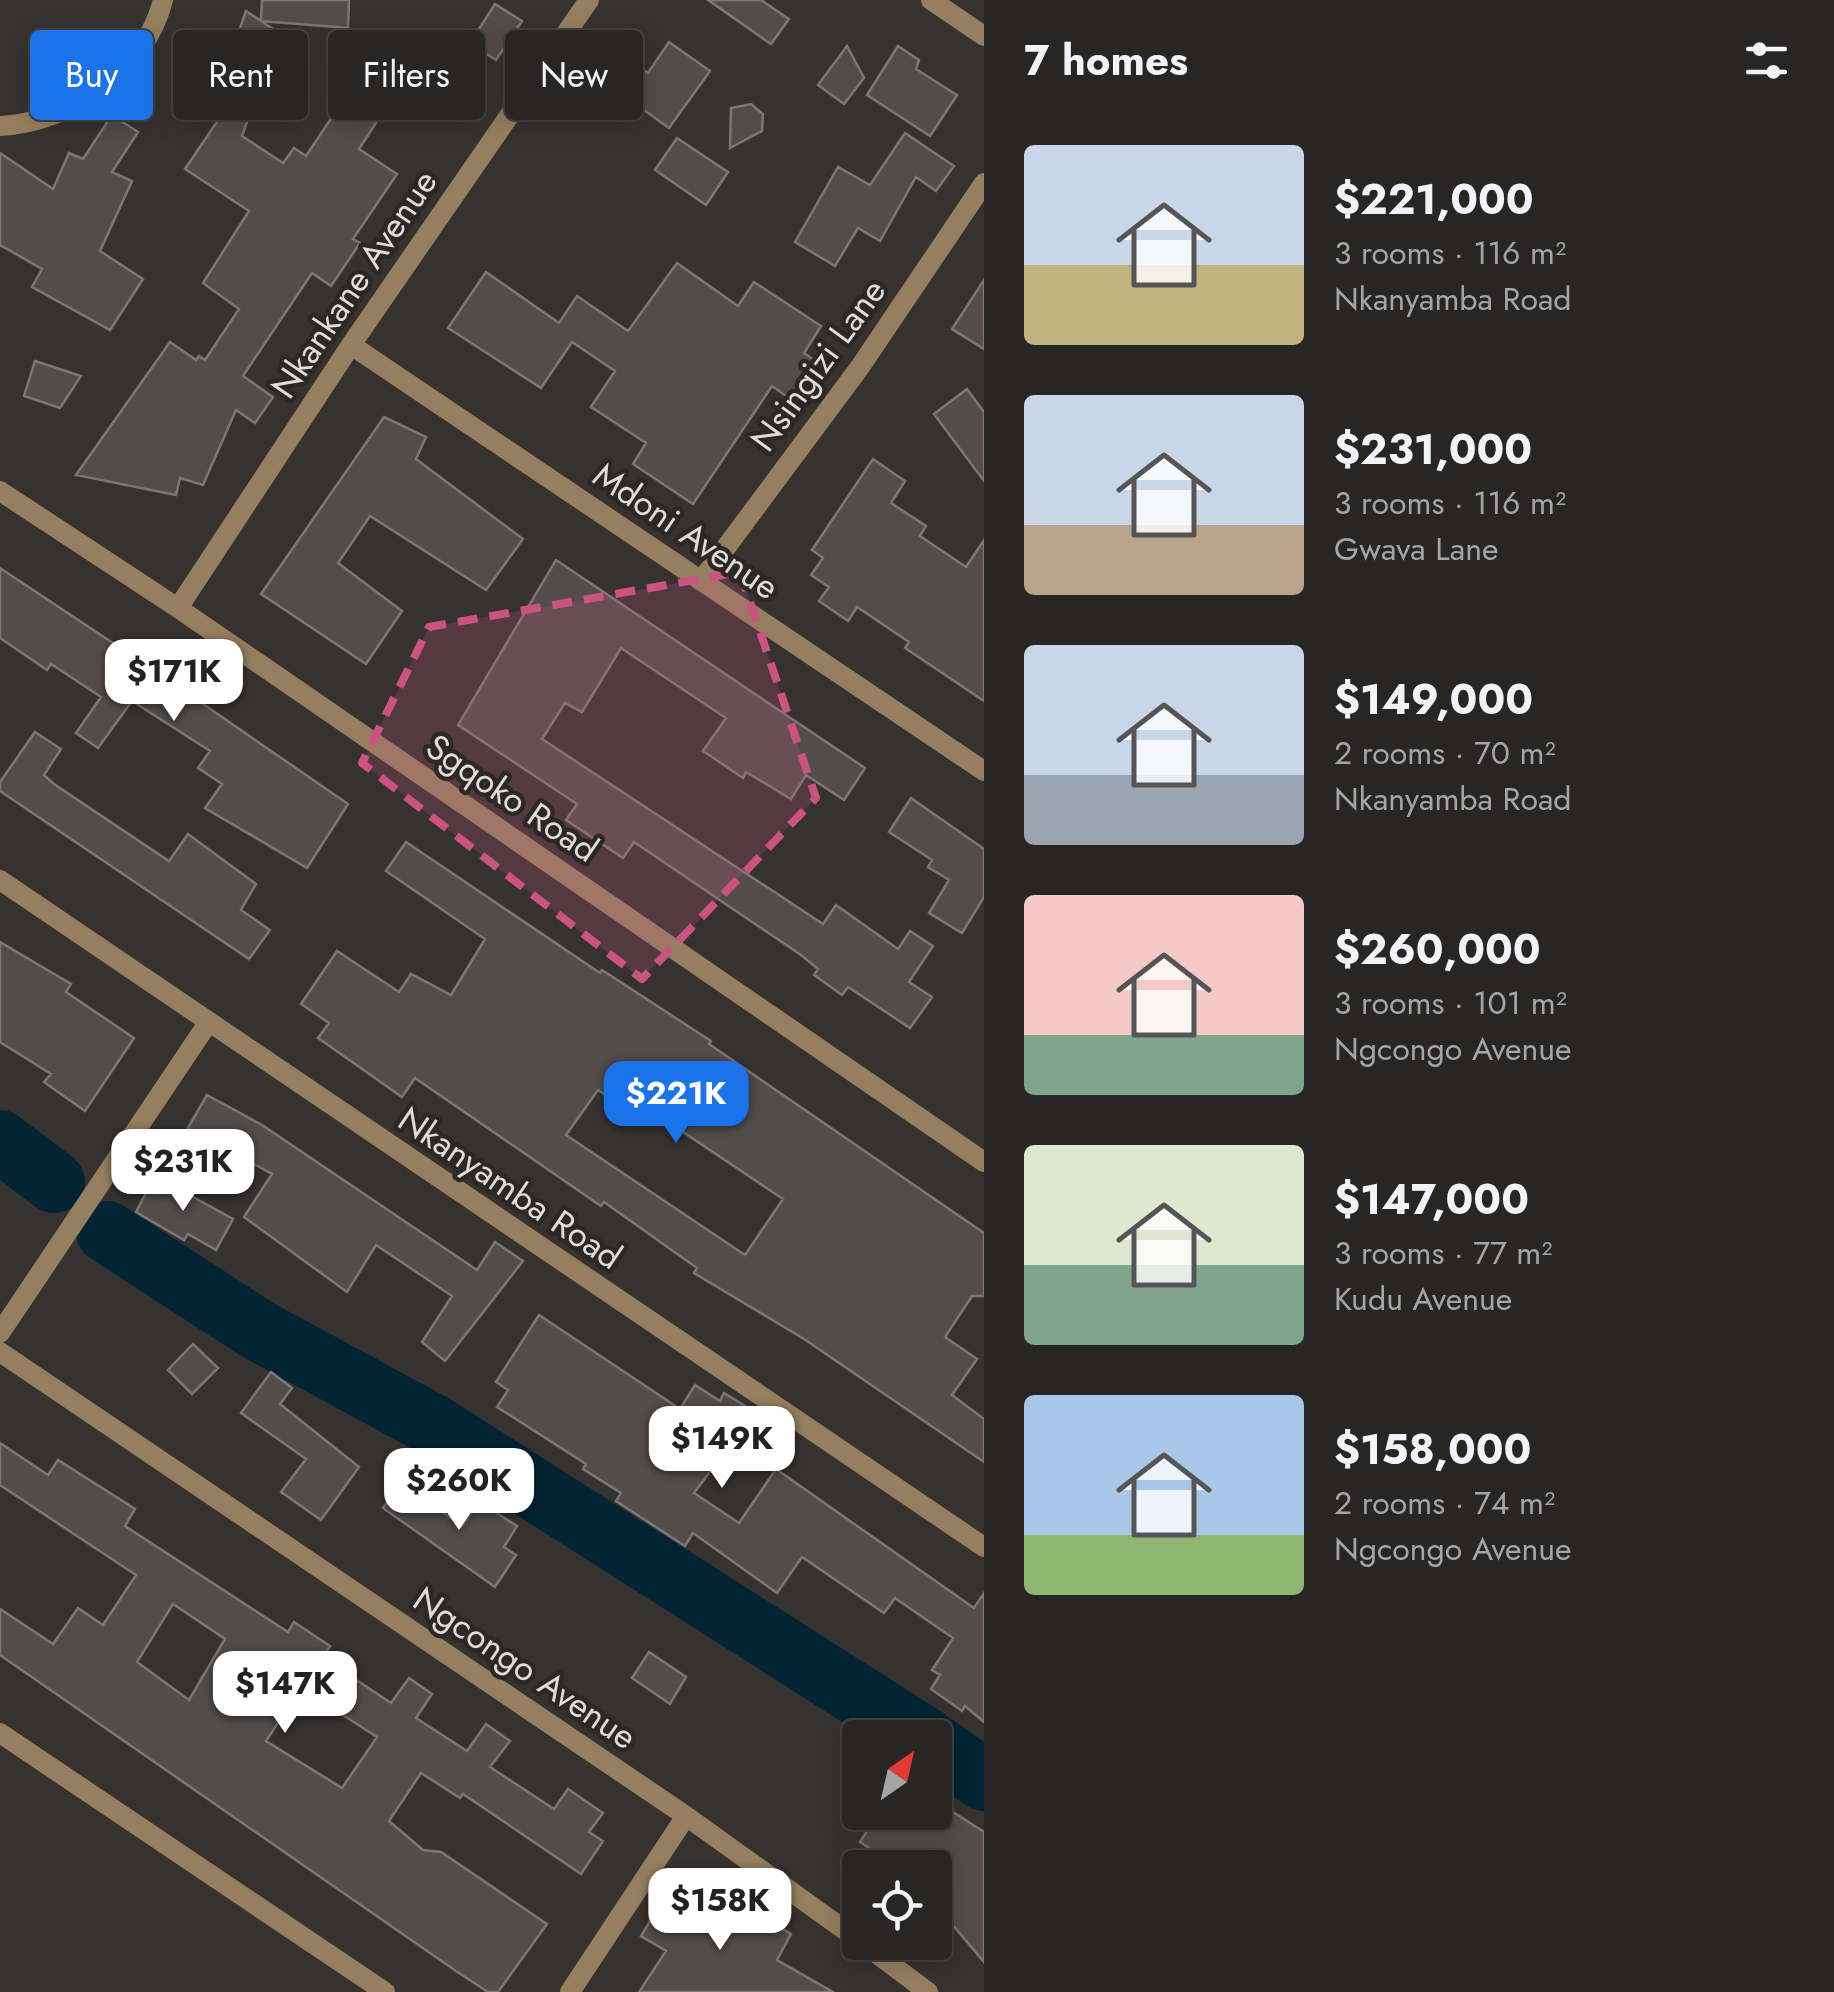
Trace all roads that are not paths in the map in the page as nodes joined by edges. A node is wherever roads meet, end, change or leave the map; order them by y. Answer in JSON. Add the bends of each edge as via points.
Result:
{"nodes":[{"id":1,"x":164,"y":0,"type":"edge"},
{"id":2,"x":589,"y":0,"type":"edge"},
{"id":3,"x":931,"y":0,"type":"edge"},
{"id":4,"x":984,"y":36,"type":"edge"},
{"id":5,"x":0,"y":126,"type":"edge"},
{"id":6,"x":984,"y":183,"type":"edge"},
{"id":7,"x":351,"y":345,"type":"junction"},
{"id":8,"x":0,"y":491,"type":"edge"},
{"id":9,"x":701,"y":581,"type":"junction"},
{"id":10,"x":178,"y":608,"type":"junction"},
{"id":11,"x":984,"y":772,"type":"edge"},
{"id":12,"x":0,"y":880,"type":"edge"},
{"id":13,"x":208,"y":1024,"type":"junction"},
{"id":14,"x":984,"y":1162,"type":"edge"},
{"id":15,"x":0,"y":1334,"type":"edge"},
{"id":16,"x":0,"y":1352,"type":"edge"},
{"id":17,"x":984,"y":1547,"type":"edge"},
{"id":18,"x":0,"y":1733,"type":"edge"},
{"id":19,"x":686,"y":1816,"type":"junction"},
{"id":20,"x":842,"y":1928,"type":"edge"},
{"id":21,"x":885,"y":1960,"type":"edge"},
{"id":22,"x":926,"y":1991,"type":"edge"},
{"id":23,"x":385,"y":1992,"type":"edge"},
{"id":24,"x":570,"y":1992,"type":"edge"}],
"edges":[{"from":1,"to":5,"type":"street","via":[[141,49],[112,82],[24,125]]},
{"from":2,"to":7,"type":"street","name":"Nkankane Avenue"},
{"from":3,"to":4,"type":"street"},
{"from":6,"to":9,"type":"street","name":"Nsingizi Lane"},
{"from":7,"to":9,"type":"street","name":"Mdoni Avenue"},
{"from":7,"to":10,"type":"street","name":"Nkankane Avenue"},
{"from":8,"to":10,"type":"street","name":"Sgqoko Road"},
{"from":9,"to":11,"type":"street","name":"Mdoni Avenue"},
{"from":10,"to":14,"type":"street","name":"Sgqoko Road"},
{"from":12,"to":13,"type":"street","name":"Nkanyamba Road"},
{"from":13,"to":15,"type":"street"},
{"from":13,"to":17,"type":"street","name":"Nkanyamba Road"},
{"from":16,"to":19,"type":"street","name":"Ngcongo Avenue"},
{"from":18,"to":23,"type":"street"},
{"from":19,"to":20,"type":"street","name":"Ngcongo Avenue"},
{"from":19,"to":24,"type":"street"},
{"from":21,"to":22,"type":"street","name":"Ngcongo Avenue"}]}
